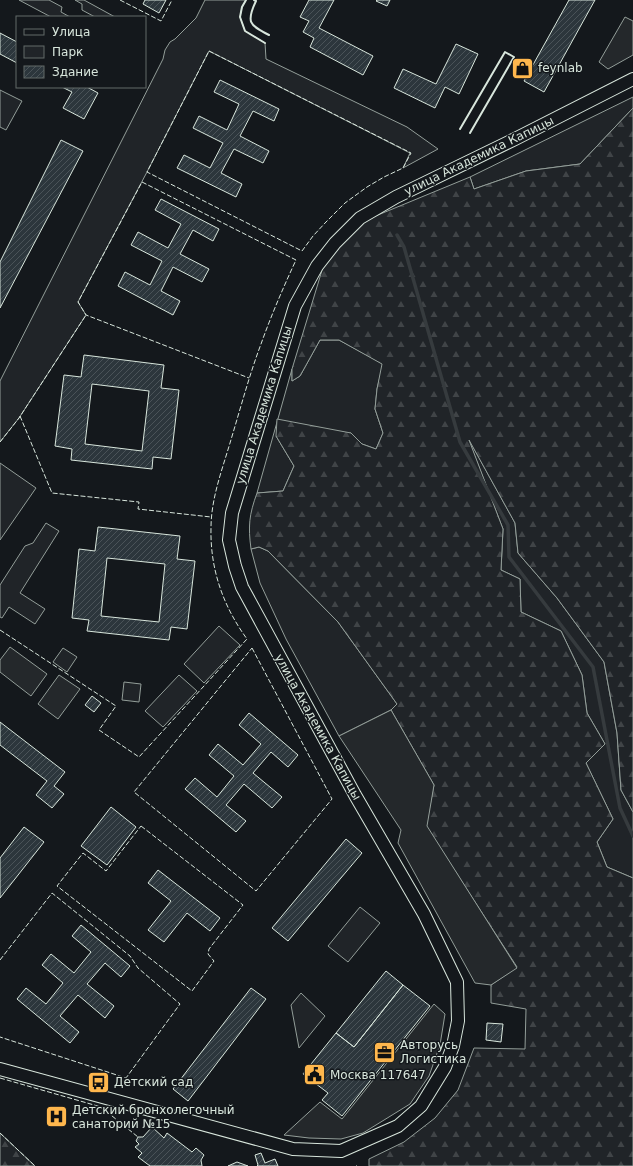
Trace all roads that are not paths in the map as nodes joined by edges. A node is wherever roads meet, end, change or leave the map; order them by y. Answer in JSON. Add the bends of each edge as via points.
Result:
{"nodes":[{"id":1,"x":633,"y":79,"type":"edge"},
{"id":2,"x":0,"y":1068,"type":"edge"}],
"edges":[{"from":1,"to":2,"type":"street","name":"улица Академика Капицы","via":[[396,197],[360,218],[335,243],[317,266],[294,306],[232,513],[229,540],[242,587],[355,795],[424,914],[457,982],[458,1021],[453,1046],[445,1067],[421,1106],[398,1126],[340,1151],[293,1149]]}]}
